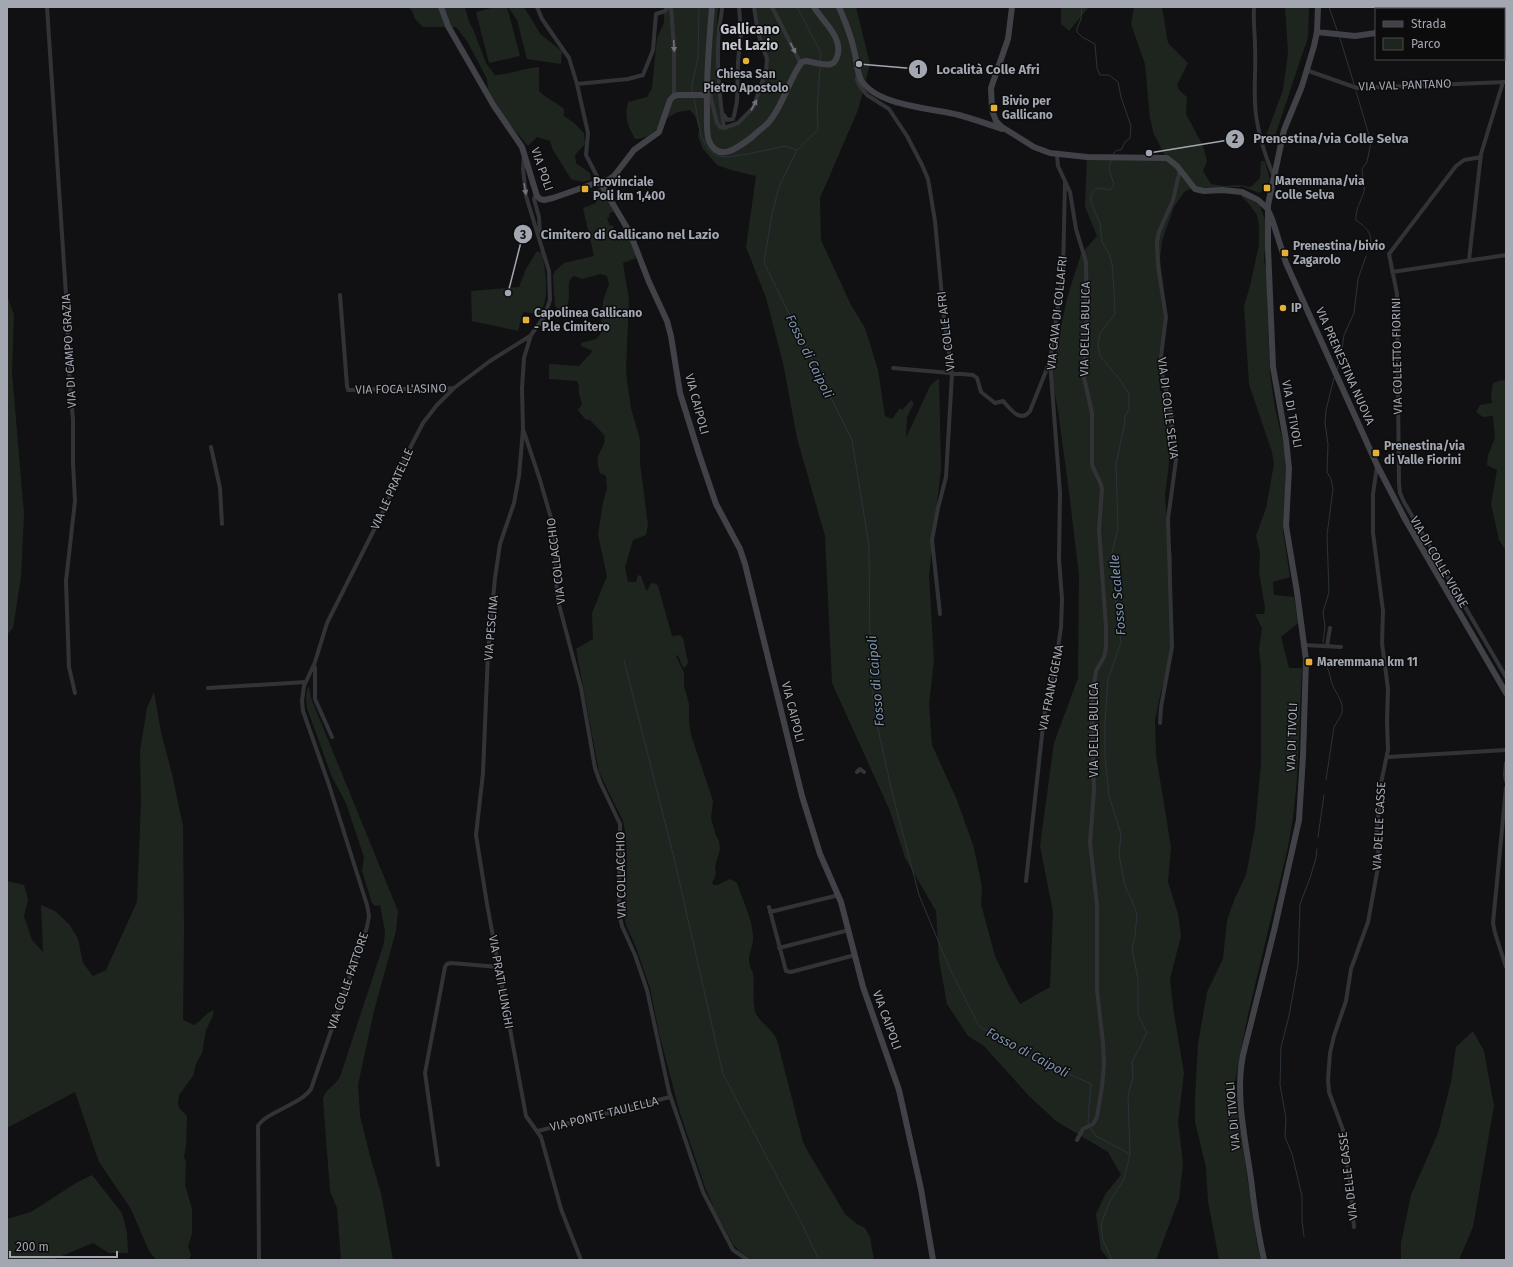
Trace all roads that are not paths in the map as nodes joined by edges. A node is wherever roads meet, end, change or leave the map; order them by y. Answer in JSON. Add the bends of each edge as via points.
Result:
{"nodes":[{"id":1,"x":47,"y":7,"type":"edge"},
{"id":2,"x":441,"y":7,"type":"edge"},
{"id":3,"x":537,"y":7,"type":"edge"},
{"id":4,"x":668,"y":7,"type":"edge"},
{"id":5,"x":671,"y":7,"type":"edge"},
{"id":6,"x":712,"y":7,"type":"edge"},
{"id":7,"x":722,"y":7,"type":"edge"},
{"id":8,"x":739,"y":7,"type":"edge"},
{"id":9,"x":754,"y":7,"type":"edge"},
{"id":10,"x":772,"y":7,"type":"edge"},
{"id":11,"x":814,"y":7,"type":"edge"},
{"id":12,"x":839,"y":7,"type":"edge"},
{"id":13,"x":1012,"y":7,"type":"edge"},
{"id":14,"x":1254,"y":7,"type":"edge"},
{"id":15,"x":1318,"y":7,"type":"edge"},
{"id":16,"x":1317,"y":32,"type":"junction"},
{"id":17,"x":1375,"y":33,"type":"edge"},
{"id":18,"x":803,"y":62,"type":"junction"},
{"id":19,"x":1306,"y":70,"type":"junction"},
{"id":20,"x":858,"y":72,"type":"junction"},
{"id":21,"x":706,"y":82,"type":"junction"},
{"id":22,"x":1505,"y":82,"type":"edge"},
{"id":23,"x":577,"y":84,"type":"junction"},
{"id":24,"x":676,"y":95,"type":"junction"},
{"id":25,"x":703,"y":95,"type":"junction"},
{"id":26,"x":720,"y":104,"type":"junction"},
{"id":27,"x":992,"y":111,"type":"junction"},
{"id":28,"x":971,"y":119,"type":"junction"},
{"id":29,"x":986,"y":120,"type":"junction"},
{"id":30,"x":995,"y":124,"type":"junction"},
{"id":31,"x":724,"y":128,"type":"junction"},
{"id":32,"x":524,"y":151,"type":"junction"},
{"id":33,"x":1057,"y":155,"type":"junction"},
{"id":34,"x":1481,"y":157,"type":"junction"},
{"id":35,"x":1180,"y":169,"type":"junction"},
{"id":36,"x":1274,"y":177,"type":"junction"},
{"id":37,"x":1065,"y":180,"type":"junction"},
{"id":38,"x":600,"y":182,"type":"junction"},
{"id":39,"x":537,"y":196,"type":"junction"},
{"id":40,"x":1268,"y":210,"type":"junction"},
{"id":41,"x":540,"y":241,"type":"junction"},
{"id":42,"x":1506,"y":255,"type":"edge"},
{"id":43,"x":1469,"y":260,"type":"junction"},
{"id":44,"x":1392,"y":272,"type":"junction"},
{"id":45,"x":340,"y":295,"type":"dead end"},
{"id":46,"x":531,"y":335,"type":"junction"},
{"id":47,"x":1050,"y":361,"type":"junction"},
{"id":48,"x":893,"y":368,"type":"dead end"},
{"id":49,"x":952,"y":374,"type":"junction"},
{"id":50,"x":454,"y":388,"type":"junction"},
{"id":51,"x":523,"y":429,"type":"junction"},
{"id":52,"x":1398,"y":440,"type":"joint"},
{"id":53,"x":212,"y":447,"type":"dead end"},
{"id":54,"x":1377,"y":465,"type":"junction"},
{"id":55,"x":1060,"y":493,"type":"joint"},
{"id":56,"x":222,"y":524,"type":"dead end"},
{"id":57,"x":940,"y":614,"type":"dead end"},
{"id":58,"x":1330,"y":628,"type":"dead end"},
{"id":59,"x":1304,"y":645,"type":"junction"},
{"id":60,"x":1327,"y":646,"type":"junction"},
{"id":61,"x":1341,"y":647,"type":"dead end"},
{"id":62,"x":315,"y":665,"type":"junction"},
{"id":63,"x":1506,"y":677,"type":"edge"},
{"id":64,"x":306,"y":682,"type":"junction"},
{"id":65,"x":208,"y":688,"type":"dead end"},
{"id":66,"x":74,"y":693,"type":"dead end"},
{"id":67,"x":1506,"y":693,"type":"edge"},
{"id":68,"x":1160,"y":723,"type":"dead end"},
{"id":69,"x":332,"y":737,"type":"dead end"},
{"id":70,"x":1506,"y":750,"type":"edge"},
{"id":71,"x":1388,"y":757,"type":"junction"},
{"id":72,"x":1506,"y":763,"type":"edge"},
{"id":73,"x":857,"y":772,"type":"dead end"},
{"id":74,"x":864,"y":772,"type":"dead end"},
{"id":75,"x":1506,"y":782,"type":"edge"},
{"id":76,"x":1506,"y":788,"type":"edge"},
{"id":77,"x":476,"y":829,"type":"joint"},
{"id":78,"x":1026,"y":881,"type":"dead end"},
{"id":79,"x":839,"y":895,"type":"junction"},
{"id":80,"x":849,"y":930,"type":"junction"},
{"id":81,"x":779,"y":948,"type":"junction"},
{"id":82,"x":855,"y":955,"type":"junction"},
{"id":83,"x":499,"y":967,"type":"junction"},
{"id":84,"x":1506,"y":967,"type":"edge"},
{"id":85,"x":670,"y":1097,"type":"junction"},
{"id":86,"x":538,"y":1131,"type":"junction"},
{"id":87,"x":1078,"y":1140,"type":"dead end"},
{"id":88,"x":438,"y":1165,"type":"dead end"},
{"id":89,"x":1354,"y":1227,"type":"dead end"},
{"id":90,"x":259,"y":1260,"type":"edge"},
{"id":91,"x":581,"y":1260,"type":"edge"},
{"id":92,"x":748,"y":1260,"type":"edge"},
{"id":93,"x":932,"y":1260,"type":"edge"},
{"id":94,"x":1264,"y":1260,"type":"edge"}],
"edges":[{"from":1,"to":66,"type":"street","name":"VIA DI CAMPO GRAZIA","via":[[73,420],[75,502],[66,581],[68,667]]},
{"from":2,"to":32,"type":"street","name":"VIA POLI","via":[[448,26],[489,99]]},
{"from":3,"to":23,"type":"street","via":[[542,19],[569,58]]},
{"from":4,"to":23,"type":"street","via":[[656,14],[653,50],[643,75]]},
{"from":5,"to":24,"type":"street","one_way":true},
{"from":6,"to":21,"type":"street"},
{"from":7,"to":26,"type":"street","via":[[718,67]]},
{"from":8,"to":26,"type":"street","via":[[741,32],[737,101],[733,117],[729,121]]},
{"from":31,"to":9,"type":"street","one_way":true,"via":[[738,123],[753,108],[766,71],[767,60],[758,32]]},
{"from":10,"to":18,"type":"street","one_way":true},
{"from":11,"to":18,"type":"street","via":[[838,43],[837,58],[834,63],[828,64]]},
{"from":12,"to":20,"type":"street","via":[[853,46]]},
{"from":13,"to":27,"type":"street","via":[[1008,39],[991,88]]},
{"from":14,"to":36,"type":"street","via":[[1257,122],[1264,153]]},
{"from":15,"to":16,"type":"street","name":"VIA DI TIVOLI"},
{"from":16,"to":17,"type":"street","via":[[1355,36]]},
{"from":16,"to":19,"type":"street","name":"VIA DI TIVOLI"},
{"from":18,"to":25,"type":"street","via":[[770,121],[729,152],[718,150],[709,140]]},
{"from":19,"to":22,"type":"street","name":"VIA VAL PANTANO","via":[[1357,88]]},
{"from":19,"to":36,"type":"street","name":"VIA DI TIVOLI","via":[[1284,130]]},
{"from":20,"to":28,"type":"street","via":[[869,90],[882,97]]},
{"from":20,"to":49,"type":"street","name":"VIA COLLE AFRI","via":[[856,80],[861,88],[889,109],[909,139],[927,176],[936,230]]},
{"from":21,"to":25,"type":"street"},
{"from":21,"to":31,"type":"street","via":[[717,123]]},
{"from":22,"to":34,"type":"street"},
{"from":23,"to":38,"type":"street","via":[[588,133],[586,155]]},
{"from":24,"to":25,"type":"street"},
{"from":24,"to":38,"type":"street","name":"VIA POLI","via":[[669,102],[658,133],[634,150],[614,176]]},
{"from":26,"to":31,"type":"street"},
{"from":27,"to":29,"type":"street"},
{"from":27,"to":30,"type":"street"},
{"from":28,"to":29,"type":"street"},
{"from":28,"to":30,"type":"street"},
{"from":29,"to":30,"type":"street"},
{"from":30,"to":33,"type":"street","via":[[1037,149]]},
{"from":32,"to":39,"type":"street","name":"VIA POLI"},
{"from":32,"to":41,"type":"street","one_way":true,"via":[[526,196]]},
{"from":33,"to":35,"type":"street","via":[[1166,158]]},
{"from":33,"to":37,"type":"street","name":"VIA DELLA BULICA"},
{"from":34,"to":43,"type":"street"},
{"from":34,"to":44,"type":"street","name":"VIA COLLETTO FIORINI","via":[[1464,160],[1456,166],[1392,248],[1388,257]]},
{"from":35,"to":40,"type":"street","via":[[1195,189],[1242,192],[1261,202]]},
{"from":35,"to":68,"type":"street","name":"VIA DI COLLE SELVA","via":[[1173,200],[1157,242],[1166,317],[1160,364],[1170,403],[1176,460],[1168,519],[1172,647]]},
{"from":36,"to":40,"type":"street","name":"VIA DI TIVOLI"},
{"from":37,"to":47,"type":"street","name":"VIA CAVA DI COLLAFRI","via":[[1063,272]]},
{"from":37,"to":87,"type":"street","name":"VIA DELLA BULICA","via":[[1086,262],[1088,340],[1083,375],[1092,413],[1092,464],[1102,489],[1099,534],[1106,633],[1106,652],[1096,671],[1093,691],[1094,790],[1090,839],[1097,905],[1097,990],[1104,1046],[1103,1080],[1096,1120],[1083,1129]]},
{"from":38,"to":39,"type":"street","name":"VIA POLI","via":[[544,200]]},
{"from":38,"to":79,"type":"street","name":"VIA CAIPOLI","via":[[632,237],[668,325],[682,399],[714,500],[740,549],[745,564],[801,792],[820,854]]},
{"from":39,"to":41,"type":"street","via":[[534,200],[539,219]]},
{"from":40,"to":54,"type":"street","name":"VIA PRENESTINA NUOVA","via":[[1286,263]]},
{"from":40,"to":59,"type":"street","name":"VIA DI TIVOLI","via":[[1273,367],[1289,468],[1286,524]]},
{"from":41,"to":46,"type":"street","via":[[549,271],[550,300],[543,320]]},
{"from":42,"to":43,"type":"street"},
{"from":43,"to":44,"type":"street"},
{"from":44,"to":52,"type":"street","name":"VIA COLLETTO FIORINI","via":[[1397,294]]},
{"from":45,"to":50,"type":"street","name":"VIA FOCA L'ASINO","via":[[348,390]]},
{"from":46,"to":50,"type":"street","name":"VIA LE PRATELLE"},
{"from":46,"to":51,"type":"street","via":[[523,363]]},
{"from":47,"to":49,"type":"street","via":[[1030,411],[1023,416],[1013,412],[1003,401],[996,403],[982,394],[974,375]]},
{"from":47,"to":55,"type":"street","name":"VIA CAVA DI COLLAFRI"},
{"from":48,"to":49,"type":"street"},
{"from":49,"to":57,"type":"street","name":"VIA COLLE AFRI","via":[[946,477],[931,544]]},
{"from":50,"to":62,"type":"street","name":"VIA LE PRATELLE","via":[[430,413],[411,444],[382,514],[327,623]]},
{"from":51,"to":77,"type":"street","name":"VIA PESCINA","via":[[515,498],[500,544],[495,570],[483,767]]},
{"from":51,"to":85,"type":"street","name":"VIA COLLACCHIO","via":[[553,528],[557,597],[580,684],[594,768],[620,824],[620,920],[647,990]]},
{"from":52,"to":63,"type":"street","name":"VIA DI COLLE VIGNE","via":[[1398,484],[1402,499]]},
{"from":53,"to":56,"type":"street","via":[[221,492]]},
{"from":54,"to":67,"type":"street","name":"VIA PRENESTINA NUOVA"},
{"from":54,"to":71,"type":"street","name":"VIA DELLE CASSE","via":[[1373,533],[1383,613],[1382,639],[1388,689]]},
{"from":55,"to":78,"type":"street","name":"VIA FRANCIGENA","via":[[1061,630],[1045,712]]},
{"from":58,"to":60,"type":"street"},
{"from":59,"to":60,"type":"street"},
{"from":59,"to":94,"type":"street","name":"VIA DI TIVOLI","via":[[1306,668],[1299,820],[1240,1076],[1241,1104]]},
{"from":60,"to":61,"type":"street"},
{"from":62,"to":64,"type":"street","name":"VIA LE PRATELLE"},
{"from":62,"to":69,"type":"street","via":[[315,699]]},
{"from":64,"to":65,"type":"street"},
{"from":64,"to":90,"type":"street","name":"VIA COLLE FATTORE","via":[[302,701],[303,712],[363,890],[369,917],[311,1089],[306,1095],[262,1121],[258,1126]]},
{"from":70,"to":71,"type":"street"},
{"from":71,"to":89,"type":"street","name":"VIA DELLE CASSE","via":[[1381,783],[1379,862],[1368,922],[1350,973],[1347,998],[1335,1032],[1330,1057],[1329,1090],[1343,1129]]},
{"from":72,"to":75,"type":"street"},
{"from":73,"to":74,"type":"street","via":[[860,769]]},
{"from":76,"to":84,"type":"street","via":[[1493,922]]},
{"from":77,"to":83,"type":"street","name":"VIA PRATI LUNGHI"},
{"from":79,"to":80,"type":"street","name":"VIA CAIPOLI"},
{"from":79,"to":81,"type":"street","via":[[770,910]]},
{"from":80,"to":81,"type":"street"},
{"from":80,"to":82,"type":"street","name":"VIA CAIPOLI"},
{"from":81,"to":82,"type":"street","via":[[786,971],[791,972]]},
{"from":82,"to":93,"type":"street","name":"VIA CAIPOLI","via":[[866,996],[899,1090],[921,1189]]},
{"from":83,"to":86,"type":"street","name":"VIA PRATI LUNGHI","via":[[526,1116]]},
{"from":83,"to":88,"type":"street","via":[[450,963],[444,967],[425,1073]]},
{"from":85,"to":86,"type":"street","name":"VIA PONTE TAULELLA"},
{"from":85,"to":92,"type":"street","name":"VIA COLLACCHIO","via":[[706,1200],[734,1250]]},
{"from":86,"to":91,"type":"street","name":"VIA PRATI LUNGHI","via":[[562,1212]]}]}
